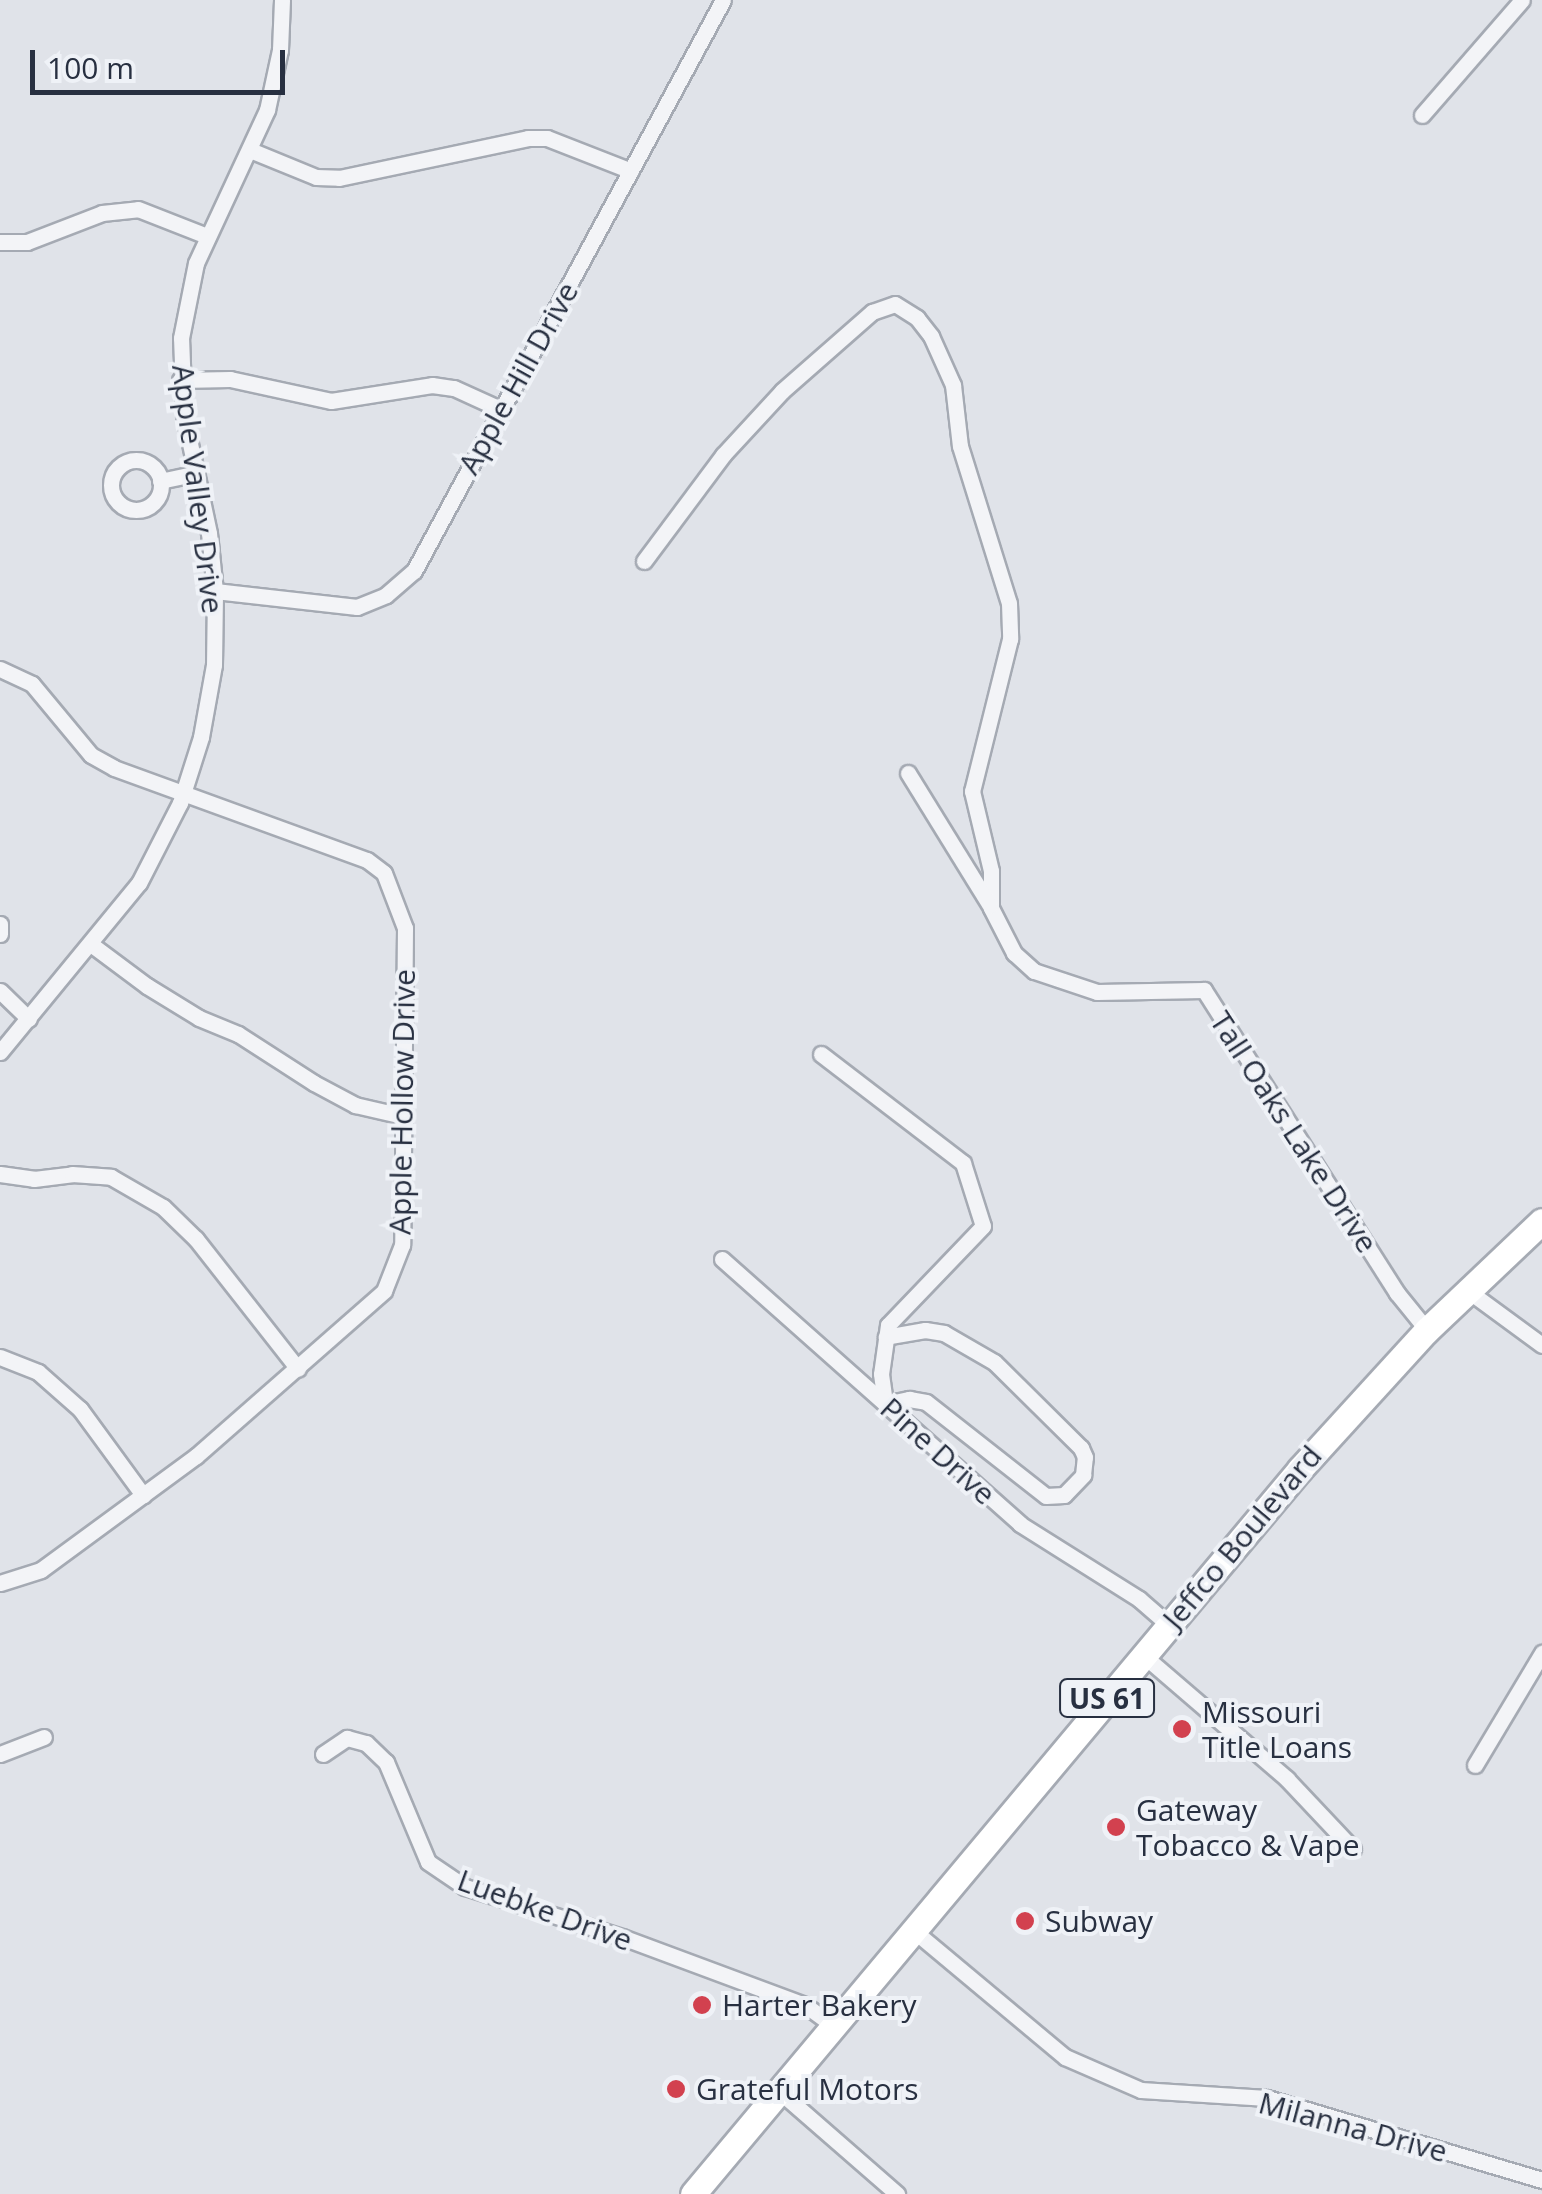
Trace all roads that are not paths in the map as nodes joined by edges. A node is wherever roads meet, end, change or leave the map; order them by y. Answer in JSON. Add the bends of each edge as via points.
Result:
{"nodes":[{"id":1,"x":282,"y":0,"type":"edge"},
{"id":2,"x":722,"y":0,"type":"edge"},
{"id":3,"x":1522,"y":0,"type":"edge"},
{"id":4,"x":1422,"y":115,"type":"dead end"},
{"id":5,"x":250,"y":150,"type":"junction"},
{"id":6,"x":631,"y":171,"type":"junction"},
{"id":7,"x":207,"y":236,"type":"junction"},
{"id":8,"x":0,"y":242,"type":"edge"},
{"id":9,"x":180,"y":380,"type":"junction"},
{"id":10,"x":500,"y":409,"type":"junction"},
{"id":11,"x":197,"y":473,"type":"junction"},
{"id":12,"x":160,"y":481,"type":"dead end"},
{"id":13,"x":644,"y":561,"type":"dead end"},
{"id":14,"x":215,"y":591,"type":"junction"},
{"id":15,"x":0,"y":670,"type":"edge"},
{"id":16,"x":908,"y":772,"type":"dead end"},
{"id":17,"x":184,"y":792,"type":"junction"},
{"id":18,"x":991,"y":908,"type":"junction"},
{"id":19,"x":0,"y":924,"type":"edge"},
{"id":20,"x":0,"y":934,"type":"edge"},
{"id":21,"x":92,"y":945,"type":"junction"},
{"id":22,"x":0,"y":991,"type":"edge"},
{"id":23,"x":29,"y":1019,"type":"junction"},
{"id":24,"x":0,"y":1052,"type":"edge"},
{"id":25,"x":821,"y":1054,"type":"dead end"},
{"id":26,"x":403,"y":1116,"type":"junction"},
{"id":27,"x":0,"y":1174,"type":"edge"},
{"id":28,"x":1542,"y":1221,"type":"edge"},
{"id":29,"x":722,"y":1259,"type":"dead end"},
{"id":30,"x":1467,"y":1290,"type":"junction"},
{"id":31,"x":1427,"y":1330,"type":"junction"},
{"id":32,"x":886,"y":1337,"type":"junction"},
{"id":33,"x":1542,"y":1346,"type":"edge"},
{"id":34,"x":0,"y":1357,"type":"edge"},
{"id":35,"x":298,"y":1369,"type":"junction"},
{"id":36,"x":886,"y":1404,"type":"junction"},
{"id":37,"x":143,"y":1495,"type":"junction"},
{"id":38,"x":0,"y":1583,"type":"edge"},
{"id":39,"x":1168,"y":1624,"type":"junction"},
{"id":40,"x":1542,"y":1653,"type":"edge"},
{"id":41,"x":1143,"y":1655,"type":"junction"},
{"id":42,"x":44,"y":1737,"type":"dead end"},
{"id":43,"x":0,"y":1754,"type":"edge"},
{"id":44,"x":324,"y":1754,"type":"dead end"},
{"id":45,"x":1475,"y":1764,"type":"dead end"},
{"id":46,"x":1352,"y":1849,"type":"dead end"},
{"id":47,"x":913,"y":1930,"type":"junction"},
{"id":48,"x":834,"y":2026,"type":"junction"},
{"id":49,"x":779,"y":2091,"type":"junction"},
{"id":50,"x":1542,"y":2180,"type":"edge"},
{"id":51,"x":693,"y":2194,"type":"edge"},
{"id":52,"x":897,"y":2194,"type":"edge"}],
"edges":[{"from":1,"to":5,"type":"street","name":"Apple Valley Drive","via":[[274,80]]},
{"from":2,"to":6,"type":"street","name":"Apple Hill Drive"},
{"from":3,"to":4,"type":"street"},
{"from":5,"to":6,"type":"street","via":[[316,177],[339,178],[547,138]]},
{"from":5,"to":7,"type":"street","name":"Apple Valley Drive"},
{"from":6,"to":10,"type":"street","name":"Apple Hill Drive"},
{"from":7,"to":8,"type":"street","via":[[138,210],[102,212],[26,242]]},
{"from":7,"to":9,"type":"street","name":"Apple Valley Drive","via":[[186,301]]},
{"from":9,"to":10,"type":"street","via":[[230,379],[331,401],[432,385]]},
{"from":9,"to":11,"type":"street","name":"Apple Valley Drive"},
{"from":10,"to":14,"type":"street","name":"Apple Hill Drive","via":[[414,570],[386,594],[357,608]]},
{"from":11,"to":12,"type":"street"},
{"from":11,"to":14,"type":"street","name":"Apple Valley Drive"},
{"from":13,"to":18,"type":"street","name":"Tall Oaks Lake Drive","via":[[722,455],[782,390],[872,312],[895,304],[917,318],[953,385],[960,446],[1009,603],[1010,639],[972,791],[991,871]]},
{"from":14,"to":17,"type":"street","name":"Apple Valley Drive","via":[[209,703]]},
{"from":15,"to":17,"type":"street","name":"Apple Hollow Drive","via":[[32,684],[91,755]]},
{"from":16,"to":18,"type":"street","name":"Tall Oaks Lake Drive"},
{"from":17,"to":21,"type":"street","name":"Apple Valley Drive","via":[[151,862]]},
{"from":17,"to":26,"type":"street","name":"Apple Hollow Drive","via":[[367,860],[384,873],[405,928]]},
{"from":18,"to":31,"type":"street","name":"Tall Oaks Lake Drive","via":[[1014,953],[1034,971],[1098,992],[1204,990]]},
{"from":19,"to":20,"type":"street"},
{"from":21,"to":23,"type":"street","name":"Apple Valley Drive"},
{"from":21,"to":26,"type":"street","via":[[186,1010],[355,1106]]},
{"from":22,"to":23,"type":"street"},
{"from":23,"to":24,"type":"street","name":"Apple Valley Drive"},
{"from":25,"to":32,"type":"street","via":[[963,1163],[983,1226],[888,1325]]},
{"from":26,"to":35,"type":"street","name":"Apple Hollow Drive","via":[[402,1245],[384,1290]]},
{"from":27,"to":35,"type":"street","via":[[111,1177],[163,1207]]},
{"from":28,"to":30,"type":"main road","name":"Jeffco Boulevard","number":"US 61"},
{"from":29,"to":36,"type":"street","name":"Pine Drive"},
{"from":30,"to":31,"type":"main road","name":"Jeffco Boulevard","number":"US 61"},
{"from":30,"to":33,"type":"street"},
{"from":31,"to":39,"type":"main road","name":"Jeffco Boulevard","number":"US 61"},
{"from":32,"to":36,"type":"street","via":[[880,1374]]},
{"from":32,"to":36,"type":"street","via":[[944,1333],[994,1362],[1081,1448],[1083,1475],[1064,1494],[1046,1496],[926,1402]]},
{"from":34,"to":37,"type":"street","via":[[38,1372],[80,1409]]},
{"from":35,"to":37,"type":"street","name":"Apple Hollow Drive"},
{"from":36,"to":39,"type":"street","name":"Pine Drive","via":[[1020,1524]]},
{"from":37,"to":38,"type":"street","name":"Apple Hollow Drive","via":[[41,1570]]},
{"from":39,"to":41,"type":"main road","name":"Jeffco Boulevard","number":"US 61"},
{"from":40,"to":45,"type":"street"},
{"from":41,"to":46,"type":"street","via":[[1287,1779]]},
{"from":41,"to":47,"type":"main road","name":"Jeffco Boulevard","number":"US 61"},
{"from":42,"to":43,"type":"street"},
{"from":44,"to":48,"type":"street","name":"Luebke Drive","via":[[347,1738],[366,1743],[386,1762],[428,1862],[465,1887],[805,2004]]},
{"from":47,"to":48,"type":"main road","name":"Jeffco Boulevard","number":"US 61"},
{"from":47,"to":50,"type":"street","name":"Milanna Drive","via":[[1065,2057],[1141,2090],[1267,2098]]},
{"from":48,"to":49,"type":"main road","name":"Jeffco Boulevard","number":"US 61"},
{"from":49,"to":51,"type":"main road","name":"Jeffco Boulevard","number":"US 61"},
{"from":49,"to":52,"type":"street"}]}
